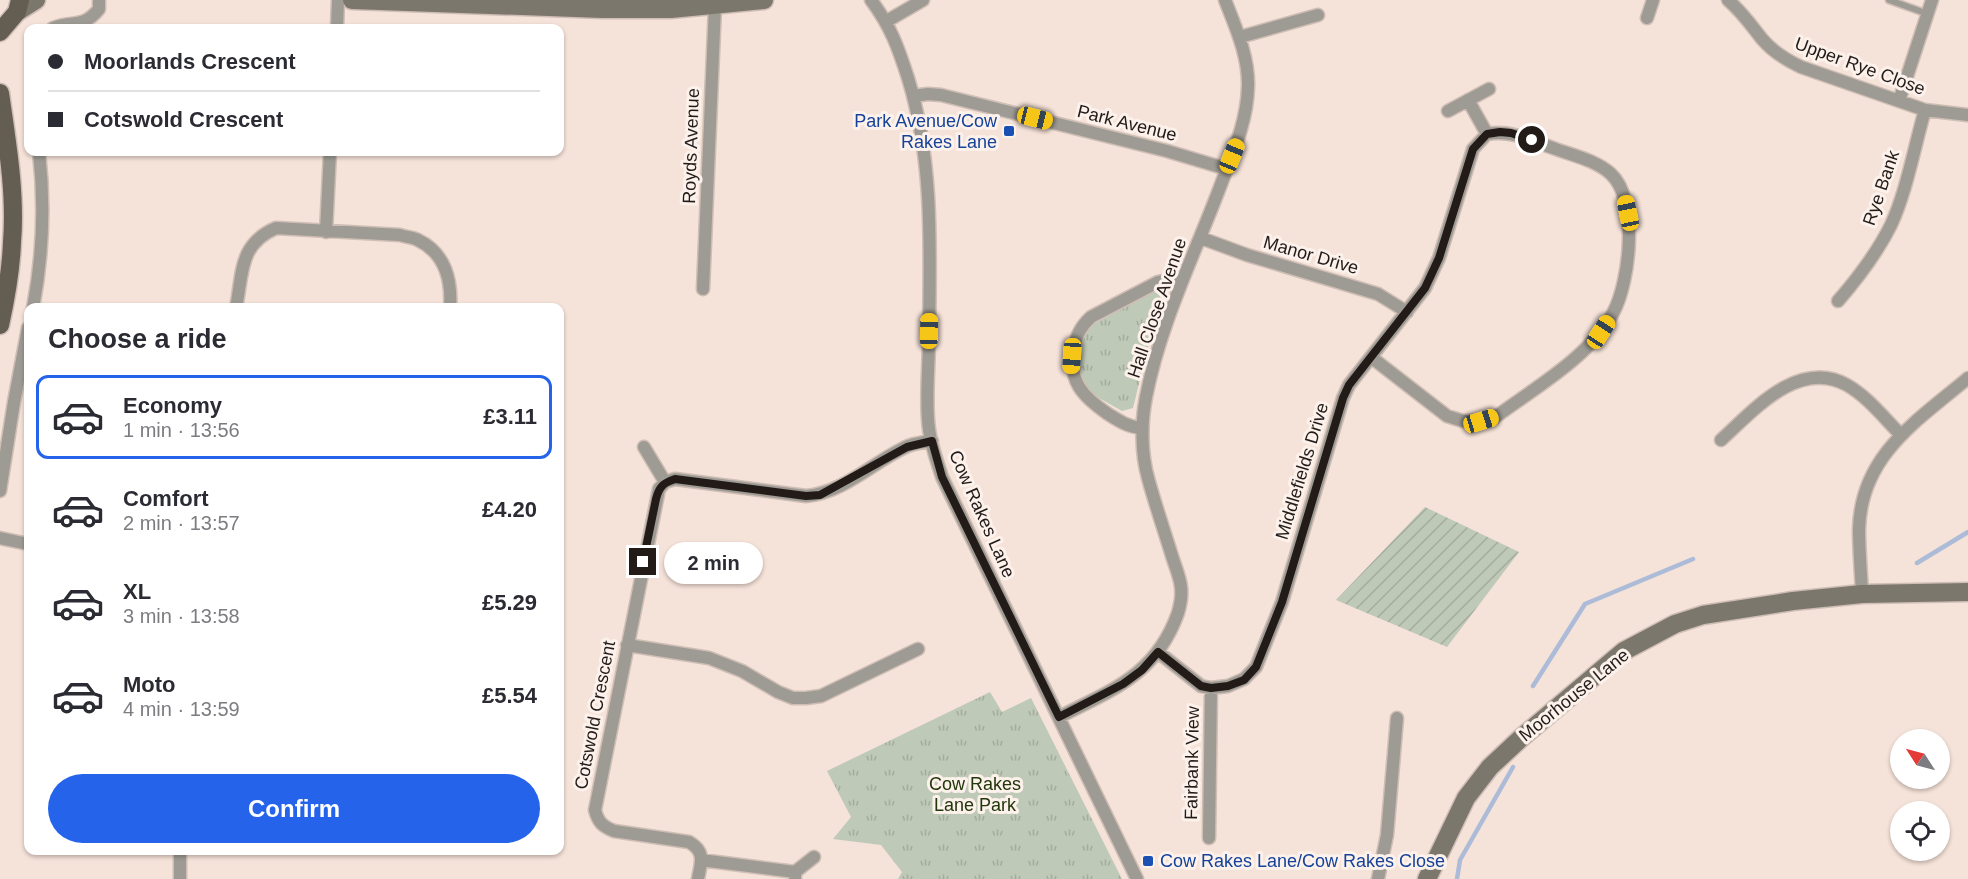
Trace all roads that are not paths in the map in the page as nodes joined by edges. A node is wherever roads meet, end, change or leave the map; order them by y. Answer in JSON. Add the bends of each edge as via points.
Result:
{"nodes":[{"id":1,"x":36,"y":0,"type":"edge"},
{"id":2,"x":99,"y":0,"type":"edge"},
{"id":3,"x":338,"y":0,"type":"edge"},
{"id":4,"x":352,"y":0,"type":"edge"},
{"id":5,"x":764,"y":0,"type":"edge"},
{"id":6,"x":871,"y":0,"type":"edge"},
{"id":7,"x":924,"y":0,"type":"edge"},
{"id":8,"x":1225,"y":0,"type":"edge"},
{"id":9,"x":1653,"y":0,"type":"edge"},
{"id":10,"x":1728,"y":0,"type":"edge"},
{"id":11,"x":1889,"y":0,"type":"edge"},
{"id":12,"x":1932,"y":0,"type":"edge"},
{"id":13,"x":715,"y":6,"type":"junction"},
{"id":14,"x":1928,"y":14,"type":"junction"},
{"id":15,"x":1318,"y":15,"type":"dead end"},
{"id":16,"x":1647,"y":18,"type":"dead end"},
{"id":17,"x":887,"y":21,"type":"junction"},
{"id":18,"x":9,"y":22,"type":"edge"},
{"id":19,"x":77,"y":24,"type":"edge"},
{"id":20,"x":337,"y":24,"type":"edge"},
{"id":21,"x":1240,"y":37,"type":"junction"},
{"id":22,"x":1489,"y":88,"type":"dead end"},
{"id":23,"x":0,"y":93,"type":"edge"},
{"id":24,"x":914,"y":96,"type":"junction"},
{"id":25,"x":1468,"y":100,"type":"junction"},
{"id":26,"x":1899,"y":101,"type":"junction"},
{"id":27,"x":1925,"y":110,"type":"junction"},
{"id":28,"x":1448,"y":111,"type":"dead end"},
{"id":29,"x":1968,"y":115,"type":"edge"},
{"id":30,"x":1487,"y":134,"type":"junction"},
{"id":31,"x":39,"y":156,"type":"edge"},
{"id":32,"x":330,"y":156,"type":"edge"},
{"id":33,"x":1227,"y":169,"type":"junction"},
{"id":34,"x":326,"y":232,"type":"junction"},
{"id":35,"x":1201,"y":238,"type":"junction"},
{"id":36,"x":1182,"y":282,"type":"junction"},
{"id":37,"x":703,"y":289,"type":"dead end"},
{"id":38,"x":1838,"y":301,"type":"dead end"},
{"id":39,"x":34,"y":303,"type":"edge"},
{"id":40,"x":237,"y":303,"type":"edge"},
{"id":41,"x":450,"y":303,"type":"edge"},
{"id":42,"x":1407,"y":312,"type":"junction"},
{"id":43,"x":0,"y":325,"type":"edge"},
{"id":44,"x":24,"y":349,"type":"edge"},
{"id":45,"x":1371,"y":357,"type":"junction"},
{"id":46,"x":1968,"y":378,"type":"edge"},
{"id":47,"x":1142,"y":428,"type":"junction"},
{"id":48,"x":1901,"y":435,"type":"junction"},
{"id":49,"x":1721,"y":440,"type":"dead end"},
{"id":50,"x":932,"y":441,"type":"junction"},
{"id":51,"x":644,"y":447,"type":"dead end"},
{"id":52,"x":665,"y":482,"type":"junction"},
{"id":53,"x":0,"y":491,"type":"edge"},
{"id":54,"x":0,"y":538,"type":"edge"},
{"id":55,"x":24,"y":543,"type":"edge"},
{"id":56,"x":1968,"y":592,"type":"edge"},
{"id":57,"x":1862,"y":594,"type":"junction"},
{"id":58,"x":627,"y":645,"type":"junction"},
{"id":59,"x":918,"y":649,"type":"dead end"},
{"id":60,"x":1158,"y":652,"type":"junction"},
{"id":61,"x":1211,"y":688,"type":"junction"},
{"id":62,"x":1059,"y":717,"type":"junction"},
{"id":63,"x":1397,"y":718,"type":"dead end"},
{"id":64,"x":1209,"y":838,"type":"dead end"},
{"id":65,"x":180,"y":855,"type":"edge"},
{"id":66,"x":814,"y":857,"type":"dead end"},
{"id":67,"x":701,"y":860,"type":"junction"},
{"id":68,"x":795,"y":875,"type":"edge"},
{"id":69,"x":180,"y":879,"type":"edge"},
{"id":70,"x":698,"y":879,"type":"edge"},
{"id":71,"x":1137,"y":879,"type":"edge"},
{"id":72,"x":1378,"y":879,"type":"edge"},
{"id":73,"x":1427,"y":879,"type":"edge"}],
"edges":[{"from":1,"to":18,"type":"street"},
{"from":2,"to":19,"type":"street","via":[[99,9],[92,17]]},
{"from":3,"to":20,"type":"street"},
{"from":4,"to":13,"type":"street","via":[[602,9]]},
{"from":5,"to":13,"type":"street"},
{"from":6,"to":17,"type":"street","name":"Cow Rakes Lane"},
{"from":7,"to":17,"type":"street"},
{"from":8,"to":21,"type":"street","name":"Hall Close Avenue"},
{"from":9,"to":16,"type":"street"},
{"from":10,"to":26,"type":"street","name":"Upper Rye Close","via":[[1782,57]]},
{"from":11,"to":14,"type":"lane"},
{"from":12,"to":14,"type":"street"},
{"from":13,"to":37,"type":"street","name":"Royds Avenue"},
{"from":14,"to":26,"type":"street"},
{"from":15,"to":21,"type":"street"},
{"from":17,"to":24,"type":"street","name":"Cow Rakes Lane"},
{"from":21,"to":33,"type":"street","name":"Hall Close Avenue","via":[[1248,86],[1237,143]]},
{"from":22,"to":25,"type":"street"},
{"from":23,"to":43,"type":"main road","via":[[13,218]]},
{"from":24,"to":33,"type":"street","name":"Park Avenue","via":[[941,95]]},
{"from":24,"to":50,"type":"street","name":"Cow Rakes Lane","via":[[928,176],[931,221],[928,420]]},
{"from":25,"to":28,"type":"street"},
{"from":25,"to":30,"type":"street"},
{"from":26,"to":27,"type":"street","name":"Upper Rye Close"},
{"from":27,"to":29,"type":"street","name":"Upper Rye Close"},
{"from":27,"to":38,"type":"street","name":"Rye Bank","via":[[1891,225],[1860,275]]},
{"from":30,"to":42,"type":"street","name":"Middlefields Drive","via":[[1473,149],[1439,258],[1425,288]]},
{"from":30,"to":45,"type":"street","via":[[1511,133],[1594,163],[1611,174],[1623,190],[1628,213],[1627,265],[1614,312],[1585,350],[1494,417],[1481,421],[1447,416]]},
{"from":31,"to":39,"type":"street","via":[[44,217]]},
{"from":32,"to":34,"type":"street"},
{"from":33,"to":35,"type":"street","name":"Hall Close Avenue"},
{"from":34,"to":40,"type":"street","via":[[276,228],[263,234],[245,257]]},
{"from":34,"to":41,"type":"street","via":[[418,240],[436,254],[447,271]]},
{"from":35,"to":36,"type":"street","name":"Hall Close Avenue"},
{"from":35,"to":42,"type":"street","name":"Manor Drive","via":[[1378,294]]},
{"from":36,"to":47,"type":"street","name":"Hall Close Avenue","via":[[1155,358]]},
{"from":36,"to":47,"type":"street","via":[[1158,282],[1091,317],[1075,341],[1071,369],[1082,393],[1123,423]]},
{"from":42,"to":45,"type":"street","name":"Middlefields Drive"},
{"from":44,"to":53,"type":"street"},
{"from":45,"to":61,"type":"street","name":"Middlefields Drive","via":[[1343,398],[1282,602],[1256,667],[1244,680]]},
{"from":46,"to":48,"type":"street"},
{"from":47,"to":60,"type":"street","name":"Hall Close Avenue","via":[[1147,475],[1181,587],[1179,610],[1170,635]]},
{"from":48,"to":49,"type":"street","via":[[1860,394],[1826,378],[1808,379],[1782,388]]},
{"from":48,"to":57,"type":"street","via":[[1884,453],[1863,502],[1859,528]]},
{"from":50,"to":52,"type":"street","via":[[907,447],[820,495],[675,479]]},
{"from":50,"to":62,"type":"street","name":"Cow Rakes Lane","via":[[942,477]]},
{"from":51,"to":52,"type":"street"},
{"from":52,"to":58,"type":"street","name":"Cotswold Crescent","via":[[656,499]]},
{"from":54,"to":55,"type":"street"},
{"from":56,"to":57,"type":"street","name":"Moorhouse Lane"},
{"from":57,"to":73,"type":"street","name":"Moorhouse Lane","via":[[1703,615],[1675,624],[1624,651],[1490,767],[1466,798]]},
{"from":58,"to":59,"type":"street","via":[[709,658],[793,698],[821,696]]},
{"from":58,"to":67,"type":"street","name":"Cotswold Crescent","via":[[596,810],[598,820],[614,831],[689,842],[700,851]]},
{"from":60,"to":61,"type":"street","via":[[1201,686]]},
{"from":60,"to":62,"type":"street","name":"Hall Close Avenue","via":[[1123,684]]},
{"from":61,"to":64,"type":"street","name":"Fairbank View"},
{"from":62,"to":71,"type":"street","name":"Cow Rakes Lane"},
{"from":63,"to":72,"type":"street","via":[[1387,835]]},
{"from":65,"to":69,"type":"street"},
{"from":66,"to":68,"type":"street"},
{"from":67,"to":68,"type":"street"},
{"from":67,"to":70,"type":"street"}]}
